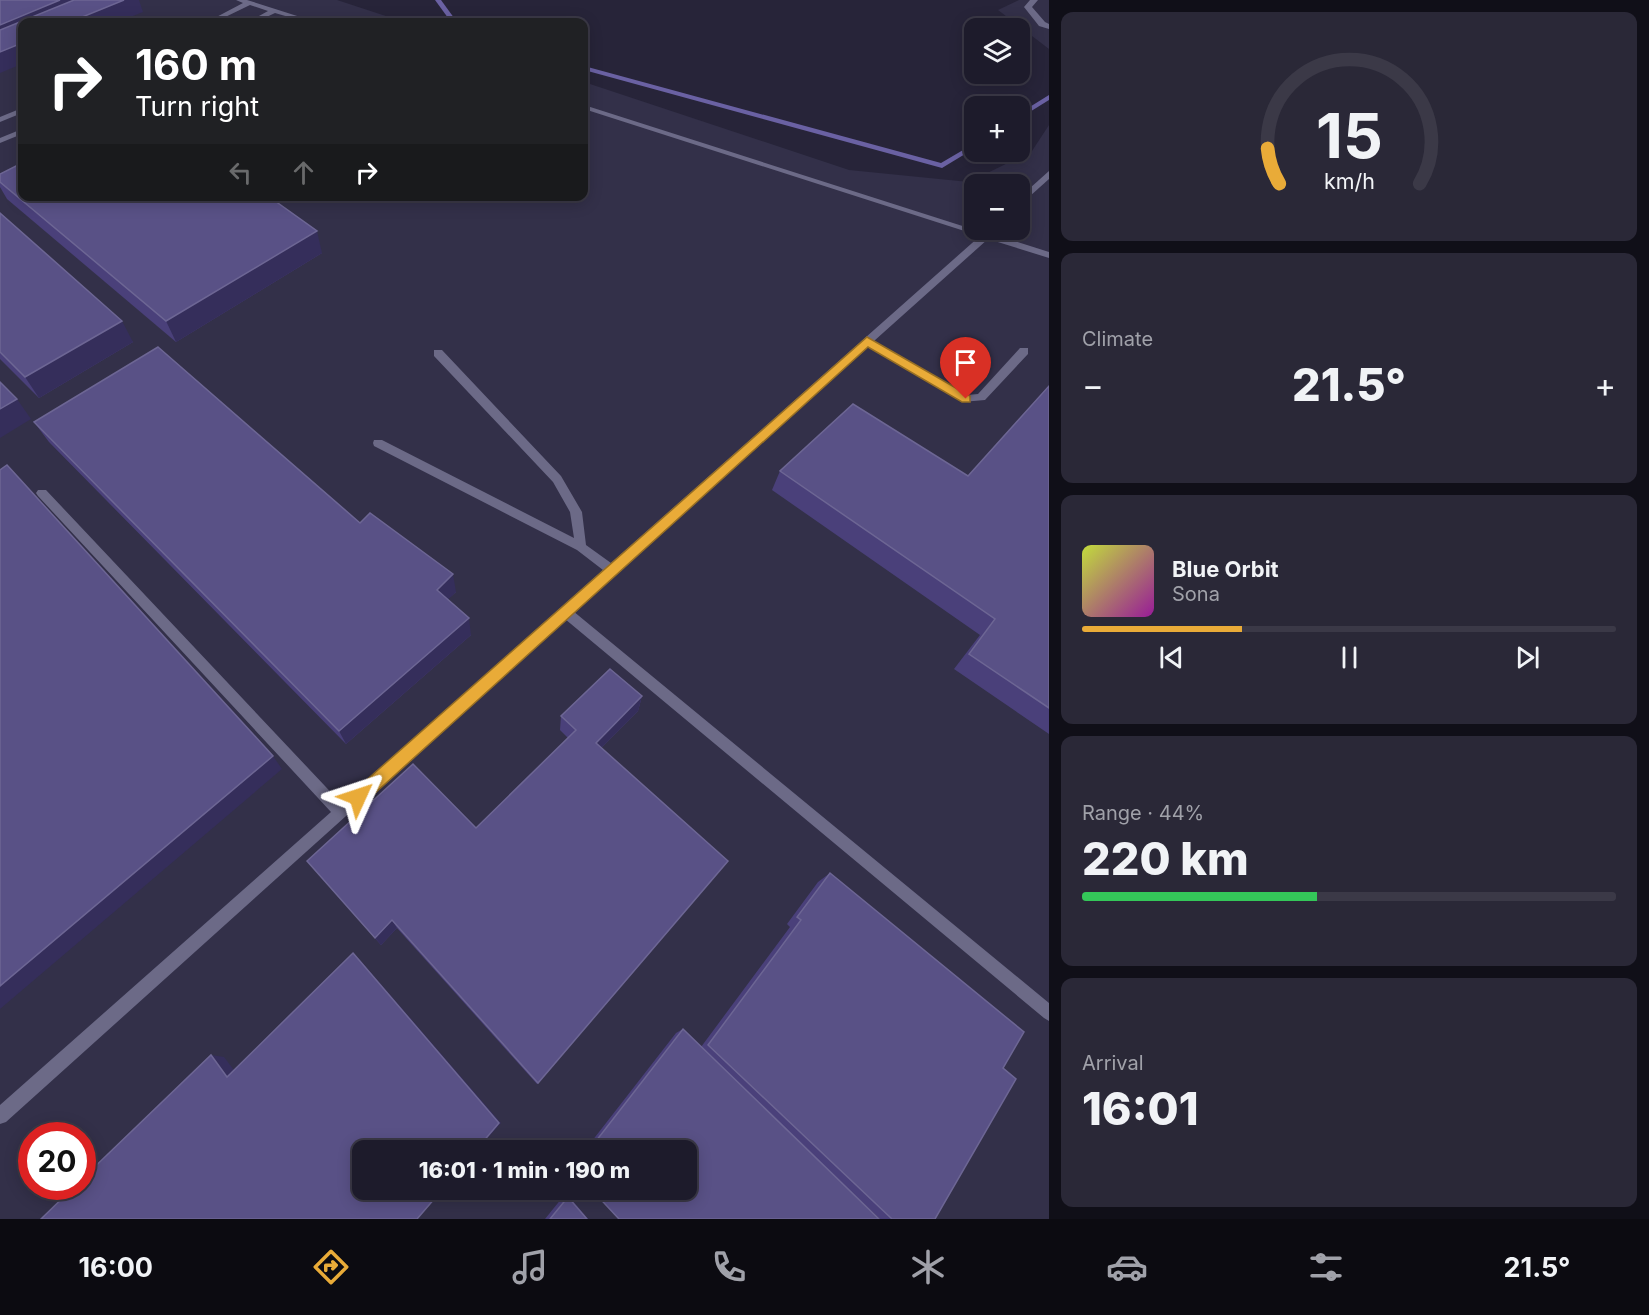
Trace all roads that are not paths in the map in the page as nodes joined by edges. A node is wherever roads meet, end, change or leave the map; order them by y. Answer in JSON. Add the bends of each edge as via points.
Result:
{"nodes":[{"id":1,"x":240,"y":0,"type":"edge"},
{"id":2,"x":279,"y":0,"type":"edge"},
{"id":3,"x":1034,"y":0,"type":"edge"},
{"id":4,"x":249,"y":3,"type":"junction"},
{"id":5,"x":270,"y":10,"type":"junction"},
{"id":6,"x":218,"y":18,"type":"edge"},
{"id":7,"x":257,"y":18,"type":"edge"},
{"id":8,"x":298,"y":18,"type":"edge"},
{"id":9,"x":1049,"y":27,"type":"edge"},
{"id":10,"x":588,"y":108,"type":"edge"},
{"id":11,"x":18,"y":112,"type":"edge"},
{"id":12,"x":0,"y":120,"type":"edge"},
{"id":13,"x":18,"y":133,"type":"edge"},
{"id":14,"x":0,"y":141,"type":"edge"},
{"id":15,"x":1049,"y":174,"type":"edge"},
{"id":16,"x":1030,"y":192,"type":"edge"},
{"id":17,"x":964,"y":224,"type":"edge"},
{"id":18,"x":980,"y":240,"type":"edge"},
{"id":19,"x":1010,"y":240,"type":"edge"},
{"id":20,"x":1049,"y":255,"type":"edge"},
{"id":21,"x":867,"y":341,"type":"junction"},
{"id":22,"x":1024,"y":351,"type":"dead end"},
{"id":23,"x":438,"y":353,"type":"dead end"},
{"id":24,"x":378,"y":443,"type":"dead end"},
{"id":25,"x":42,"y":493,"type":"dead end"},
{"id":26,"x":581,"y":547,"type":"junction"},
{"id":27,"x":611,"y":569,"type":"junction"},
{"id":28,"x":564,"y":611,"type":"junction"},
{"id":29,"x":341,"y":813,"type":"junction"},
{"id":30,"x":1049,"y":1013,"type":"edge"},
{"id":31,"x":0,"y":1116,"type":"edge"}],
"edges":[{"from":1,"to":4,"type":"lane"},
{"from":2,"to":5,"type":"lane"},
{"from":3,"to":9,"type":"lane","via":[[1028,7]]},
{"from":4,"to":5,"type":"lane"},
{"from":4,"to":6,"type":"lane"},
{"from":5,"to":7,"type":"lane"},
{"from":5,"to":8,"type":"lane"},
{"from":10,"to":17,"type":"lane"},
{"from":11,"to":12,"type":"lane"},
{"from":13,"to":14,"type":"lane"},
{"from":15,"to":16,"type":"lane"},
{"from":18,"to":21,"type":"lane"},
{"from":19,"to":20,"type":"lane"},
{"from":21,"to":22,"type":"lane","via":[[966,399],[981,397]]},
{"from":21,"to":27,"type":"lane"},
{"from":23,"to":26,"type":"lane","via":[[557,479],[576,512]]},
{"from":24,"to":26,"type":"lane"},
{"from":25,"to":29,"type":"lane"},
{"from":26,"to":27,"type":"lane"},
{"from":27,"to":28,"type":"lane"},
{"from":28,"to":29,"type":"lane"},
{"from":28,"to":30,"type":"lane"},
{"from":29,"to":31,"type":"lane"}]}
